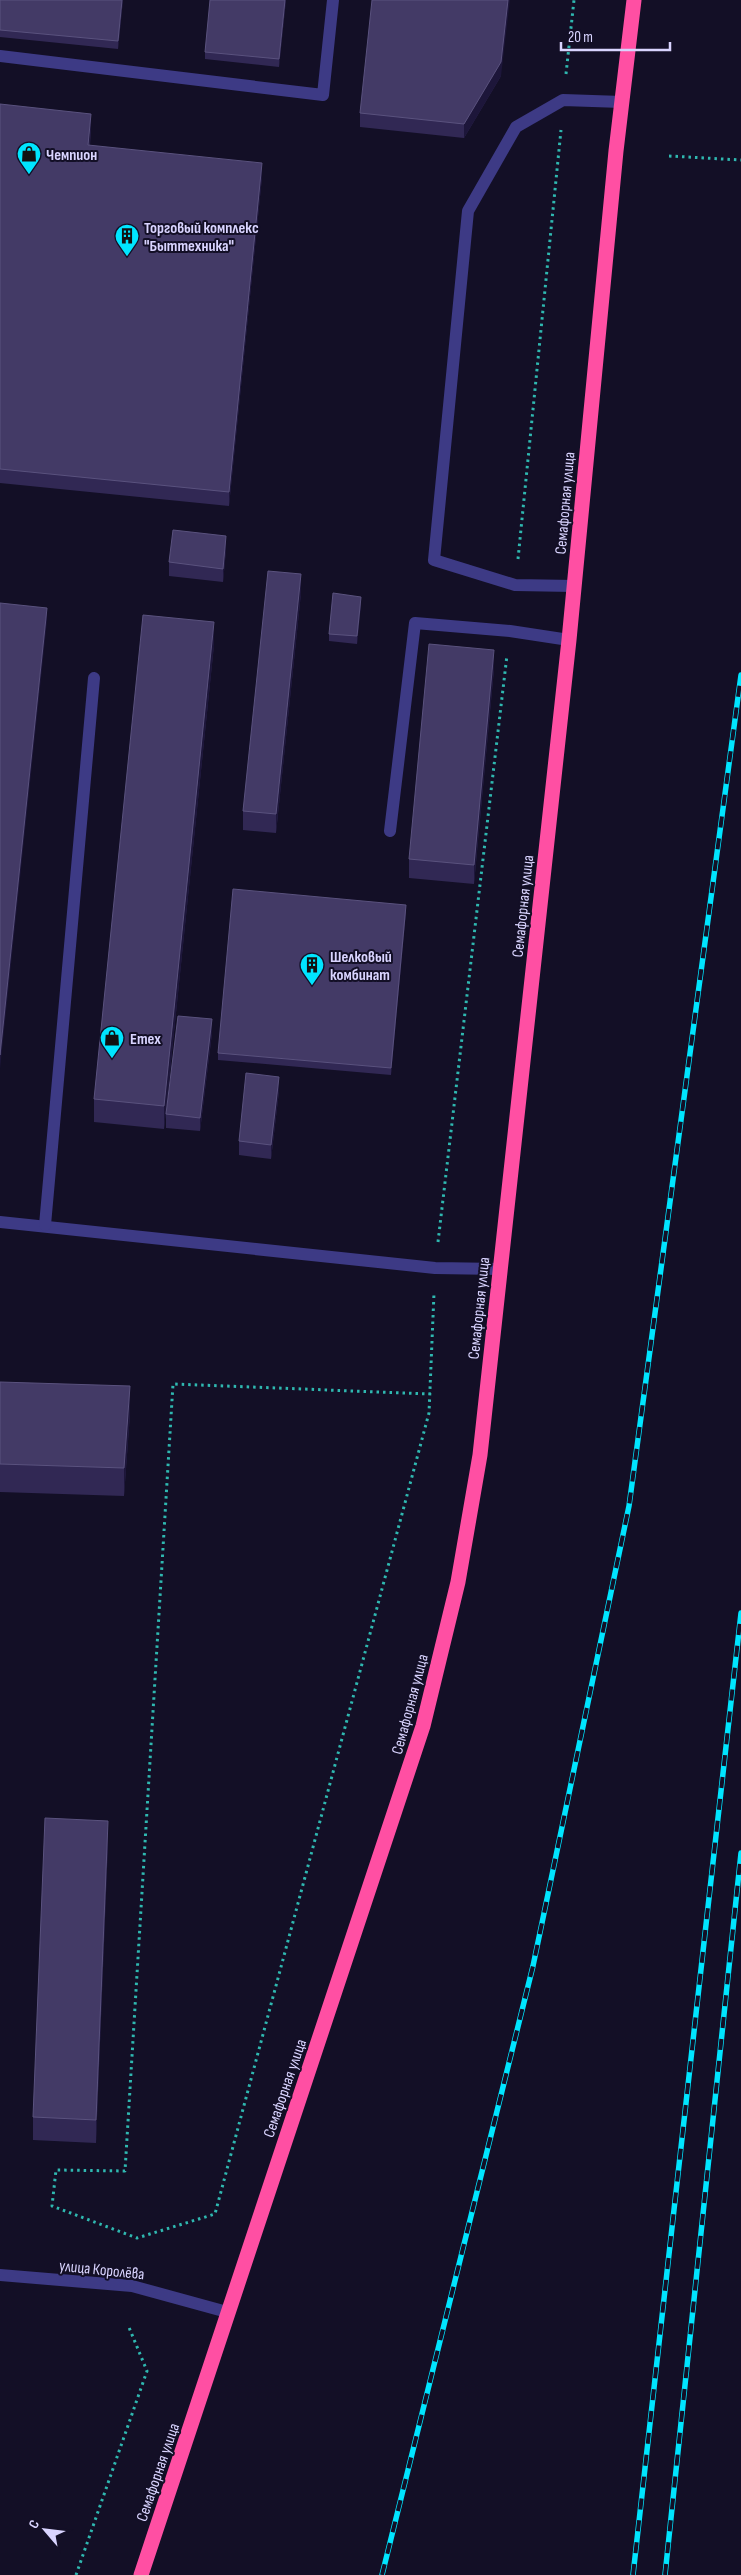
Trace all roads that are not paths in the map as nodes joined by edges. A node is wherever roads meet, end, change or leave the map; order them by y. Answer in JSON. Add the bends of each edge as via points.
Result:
{"nodes":[{"id":1,"x":333,"y":0,"type":"edge"},
{"id":2,"x":634,"y":0,"type":"edge"},
{"id":3,"x":0,"y":56,"type":"edge"},
{"id":4,"x":622,"y":102,"type":"junction"},
{"id":5,"x":574,"y":586,"type":"junction"},
{"id":6,"x":569,"y":640,"type":"junction"},
{"id":7,"x":94,"y":678,"type":"dead end"},
{"id":8,"x":390,"y":831,"type":"dead end"},
{"id":9,"x":0,"y":1222,"type":"edge"},
{"id":10,"x":45,"y":1225,"type":"junction"},
{"id":11,"x":500,"y":1269,"type":"junction"},
{"id":12,"x":0,"y":2275,"type":"edge"},
{"id":13,"x":227,"y":2312,"type":"junction"},
{"id":14,"x":141,"y":2575,"type":"edge"}],
"edges":[{"from":1,"to":3,"type":"street","via":[[323,95]]},
{"from":2,"to":4,"type":"highway","name":"Семафорная улица"},
{"from":4,"to":5,"type":"highway","name":"Семафорная улица"},
{"from":4,"to":5,"type":"street","via":[[563,100],[516,127],[468,211],[434,560],[515,585]]},
{"from":5,"to":6,"type":"highway","name":"Семафорная улица"},
{"from":6,"to":8,"type":"street","via":[[510,630],[415,622]]},
{"from":6,"to":11,"type":"highway","name":"Семафорная улица"},
{"from":7,"to":10,"type":"street"},
{"from":9,"to":10,"type":"street"},
{"from":10,"to":11,"type":"street","via":[[434,1268]]},
{"from":11,"to":13,"type":"highway","name":"Семафорная улица","via":[[480,1455],[458,1582],[423,1726]]},
{"from":12,"to":13,"type":"street","name":"улица Королёва","via":[[132,2286]]},
{"from":13,"to":14,"type":"highway","name":"Семафорная улица"}]}
